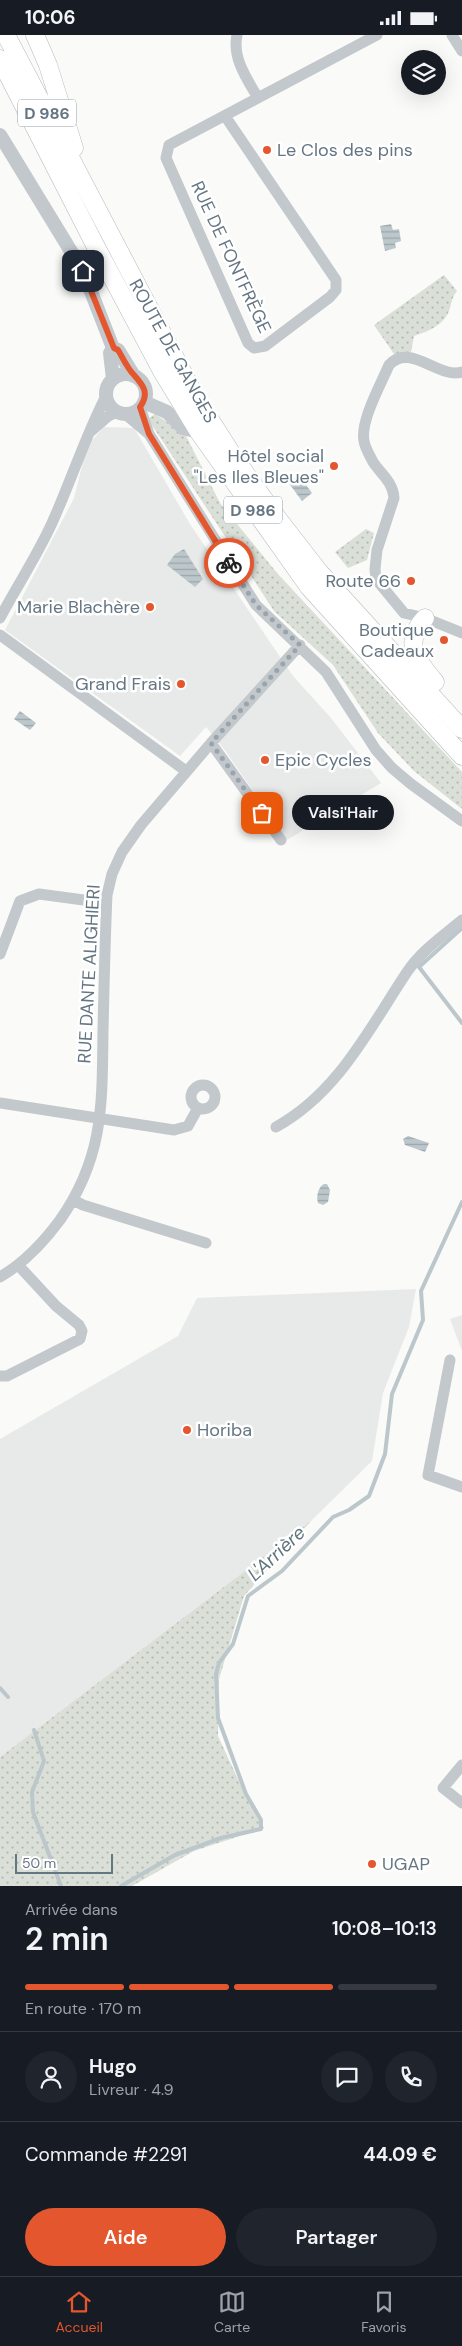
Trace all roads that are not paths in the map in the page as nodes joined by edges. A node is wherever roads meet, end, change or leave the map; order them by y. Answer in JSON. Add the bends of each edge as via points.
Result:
{"nodes":[{"id":1,"x":6,"y":35,"type":"edge"},
{"id":2,"x":35,"y":35,"type":"edge"},
{"id":3,"x":237,"y":35,"type":"edge"},
{"id":4,"x":376,"y":35,"type":"edge"},
{"id":5,"x":452,"y":35,"type":"edge"},
{"id":6,"x":462,"y":51,"type":"edge"},
{"id":7,"x":0,"y":59,"type":"edge"},
{"id":8,"x":258,"y":98,"type":"junction"},
{"id":9,"x":225,"y":116,"type":"junction"},
{"id":10,"x":0,"y":135,"type":"edge"},
{"id":11,"x":88,"y":191,"type":"junction"},
{"id":12,"x":114,"y":348,"type":"junction"},
{"id":13,"x":462,"y":371,"type":"edge"},
{"id":14,"x":134,"y":375,"type":"junction"},
{"id":15,"x":113,"y":379,"type":"junction"},
{"id":16,"x":106,"y":396,"type":"junction"},
{"id":17,"x":142,"y":404,"type":"junction"},
{"id":18,"x":121,"y":412,"type":"junction"},
{"id":19,"x":199,"y":432,"type":"junction"},
{"id":20,"x":149,"y":434,"type":"junction"},
{"id":21,"x":86,"y":436,"type":"junction"},
{"id":22,"x":0,"y":618,"type":"edge"},
{"id":23,"x":425,"y":618,"type":"junction"},
{"id":24,"x":462,"y":633,"type":"edge"},
{"id":25,"x":0,"y":635,"type":"edge"},
{"id":26,"x":300,"y":645,"type":"junction"},
{"id":27,"x":445,"y":709,"type":"junction"},
{"id":28,"x":462,"y":729,"type":"edge"},
{"id":29,"x":211,"y":743,"type":"junction"},
{"id":30,"x":462,"y":756,"type":"edge"},
{"id":31,"x":186,"y":771,"type":"junction"},
{"id":32,"x":462,"y":821,"type":"edge"},
{"id":33,"x":281,"y":840,"type":"dead end"},
{"id":34,"x":106,"y":903,"type":"junction"},
{"id":35,"x":462,"y":920,"type":"edge"},
{"id":36,"x":0,"y":954,"type":"edge"},
{"id":37,"x":0,"y":1103,"type":"edge"},
{"id":38,"x":198,"y":1108,"type":"dead end"},
{"id":39,"x":100,"y":1118,"type":"junction"},
{"id":40,"x":276,"y":1127,"type":"dead end"},
{"id":41,"x":73,"y":1200,"type":"junction"},
{"id":42,"x":206,"y":1243,"type":"dead end"},
{"id":43,"x":19,"y":1266,"type":"junction"},
{"id":44,"x":0,"y":1277,"type":"edge"},
{"id":45,"x":450,"y":1360,"type":"dead end"},
{"id":46,"x":0,"y":1375,"type":"edge"},
{"id":47,"x":462,"y":1487,"type":"edge"},
{"id":48,"x":462,"y":1765,"type":"edge"},
{"id":49,"x":462,"y":1803,"type":"edge"}],
"edges":[{"from":1,"to":11,"type":"main road","name":"ROUTE DE GANGES","number":"D 986"},
{"from":2,"to":11,"type":"main road","number":"D 986","via":[[48,65]]},
{"from":3,"to":8,"type":"street","via":[[236,53]]},
{"from":4,"to":8,"type":"street","name":"RUE DE FONTFRÈGE"},
{"from":5,"to":6,"type":"street"},
{"from":7,"to":19,"type":"main road","name":"ROUTE DE GANGES","number":"D 986","via":[[162,371]]},
{"from":8,"to":9,"type":"street","name":"RUE DE FONTFRÈGE"},
{"from":9,"to":9,"type":"street","name":"RUE DE FONTFRÈGE","via":[[336,281],[336,291],[330,297],[265,346],[254,348],[248,343],[166,158],[169,145]]},
{"from":10,"to":12,"type":"street","via":[[83,271]]},
{"from":11,"to":27,"type":"main road","name":"ROUTE DE GANGES","number":"D 986","via":[[195,395],[235,459],[320,573]]},
{"from":12,"to":14,"type":"street"},
{"from":12,"to":15,"type":"street","via":[[110,353]]},
{"from":13,"to":23,"type":"street","via":[[448,372],[413,358],[396,359],[389,365],[364,426],[365,445],[394,492],[377,550],[376,579],[404,613]]},
{"from":14,"to":15,"type":"street","via":[[123,374]]},
{"from":14,"to":17,"type":"street","via":[[145,390]]},
{"from":15,"to":16,"type":"street","via":[[107,387]]},
{"from":16,"to":18,"type":"street","via":[[112,408]]},
{"from":16,"to":21,"type":"street"},
{"from":17,"to":18,"type":"street","via":[[130,413]]},
{"from":17,"to":19,"type":"street","via":[[167,412],[183,428]]},
{"from":17,"to":20,"type":"street"},
{"from":18,"to":20,"type":"street"},
{"from":18,"to":21,"type":"street","via":[[107,417]]},
{"from":19,"to":30,"type":"main road","name":"ROUTE DE GANGES","number":"D 986","via":[[308,587]]},
{"from":20,"to":26,"type":"street","via":[[256,605]]},
{"from":21,"to":22,"type":"street","via":[[51,525]]},
{"from":23,"to":24,"type":"street"},
{"from":23,"to":27,"type":"main road","via":[[414,633],[413,645],[419,664],[444,693]]},
{"from":25,"to":31,"type":"street"},
{"from":26,"to":29,"type":"street","name":"RUE DANTE ALIGHIERI"},
{"from":26,"to":32,"type":"street","via":[[326,672],[376,750],[392,768]]},
{"from":27,"to":28,"type":"main road","name":"ROUTE DE GANGES","number":"D 986"},
{"from":29,"to":31,"type":"street","name":"RUE DANTE ALIGHIERI"},
{"from":29,"to":33,"type":"street"},
{"from":31,"to":34,"type":"street","name":"RUE DANTE ALIGHIERI","via":[[122,852],[112,874]]},
{"from":34,"to":36,"type":"street","via":[[39,894],[29,896],[20,901]]},
{"from":34,"to":39,"type":"street","name":"RUE DANTE ALIGHIERI"},
{"from":35,"to":40,"type":"street","via":[[407,971],[348,1062],[324,1091],[306,1109]]},
{"from":37,"to":39,"type":"street"},
{"from":38,"to":39,"type":"street","via":[[188,1125],[174,1130]]},
{"from":39,"to":41,"type":"street","name":"RUE DANTE ALIGHIERI","via":[[88,1170]]},
{"from":41,"to":42,"type":"street"},
{"from":41,"to":43,"type":"street","name":"RUE DANTE ALIGHIERI","via":[[50,1233]]},
{"from":43,"to":44,"type":"street","name":"RUE DANTE ALIGHIERI"},
{"from":43,"to":46,"type":"street","via":[[56,1306],[80,1325],[82,1331],[80,1339],[67,1346],[7,1376]]},
{"from":45,"to":47,"type":"street","via":[[428,1475]]},
{"from":48,"to":49,"type":"street","via":[[443,1789]]}]}
